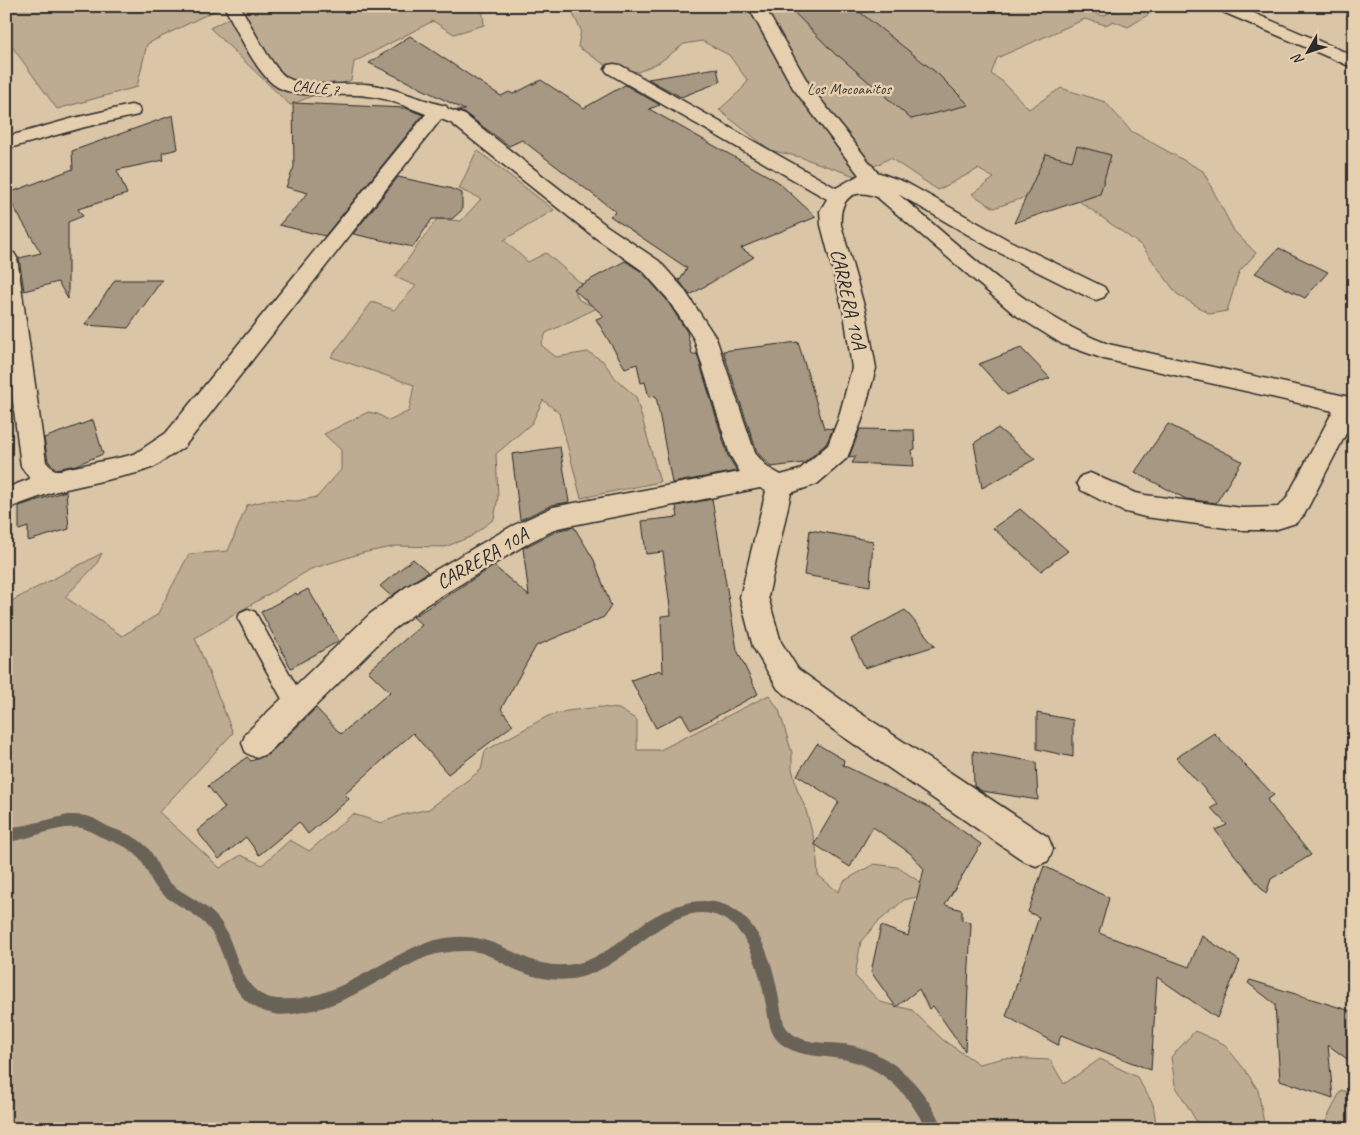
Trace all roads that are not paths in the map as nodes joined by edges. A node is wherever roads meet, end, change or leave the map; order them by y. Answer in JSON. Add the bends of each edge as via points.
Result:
{"nodes":[{"id":1,"x":232,"y":6,"type":"edge"},
{"id":2,"x":756,"y":6,"type":"edge"},
{"id":3,"x":1222,"y":6,"type":"edge"},
{"id":4,"x":1354,"y":63,"type":"edge"},
{"id":5,"x":614,"y":69,"type":"dead end"},
{"id":6,"x":439,"y":110,"type":"junction"},
{"id":7,"x":131,"y":111,"type":"dead end"},
{"id":8,"x":6,"y":143,"type":"edge"},
{"id":9,"x":870,"y":176,"type":"junction"},
{"id":10,"x":843,"y":193,"type":"junction"},
{"id":11,"x":6,"y":258,"type":"edge"},
{"id":12,"x":1096,"y":292,"type":"dead end"},
{"id":13,"x":1351,"y":407,"type":"edge"},
{"id":14,"x":50,"y":482,"type":"junction"},
{"id":15,"x":770,"y":482,"type":"junction"},
{"id":16,"x":1090,"y":483,"type":"dead end"},
{"id":17,"x":6,"y":499,"type":"edge"},
{"id":18,"x":248,"y":618,"type":"dead end"},
{"id":19,"x":296,"y":705,"type":"junction"},
{"id":20,"x":257,"y":743,"type":"dead end"},
{"id":21,"x":1036,"y":848,"type":"dead end"}],
"edges":[{"from":1,"to":6,"type":"street","name":"CALLE 7","via":[[270,72],[281,82],[304,88],[367,90]]},
{"from":2,"to":9,"type":"street","via":[[802,88]]},
{"from":3,"to":4,"type":"street"},
{"from":5,"to":10,"type":"street"},
{"from":6,"to":14,"type":"street","via":[[175,440],[145,460],[128,466]]},
{"from":6,"to":15,"type":"street","name":"CALLE 7","via":[[458,118],[600,231],[651,266],[675,293],[705,338],[743,455],[751,469]]},
{"from":7,"to":8,"type":"street"},
{"from":9,"to":10,"type":"street"},
{"from":9,"to":12,"type":"street","via":[[900,187],[1003,246]]},
{"from":10,"to":13,"type":"street","via":[[872,188],[884,193],[1022,309],[1070,338],[1104,351]]},
{"from":10,"to":15,"type":"street","name":"CARRERA 10A","via":[[830,211],[831,225],[855,313],[864,368],[838,451],[808,477]]},
{"from":11,"to":14,"type":"street","via":[[34,466]]},
{"from":13,"to":16,"type":"street","via":[[1295,507],[1274,519],[1242,519],[1145,506]]},
{"from":14,"to":17,"type":"street"},
{"from":15,"to":19,"type":"street","name":"CARRERA 10A","via":[[553,518],[416,596],[380,623]]},
{"from":15,"to":21,"type":"street","via":[[754,597],[768,647],[788,680]]},
{"from":18,"to":19,"type":"lane"},
{"from":19,"to":20,"type":"street","name":"CARRERA 10A"}]}
